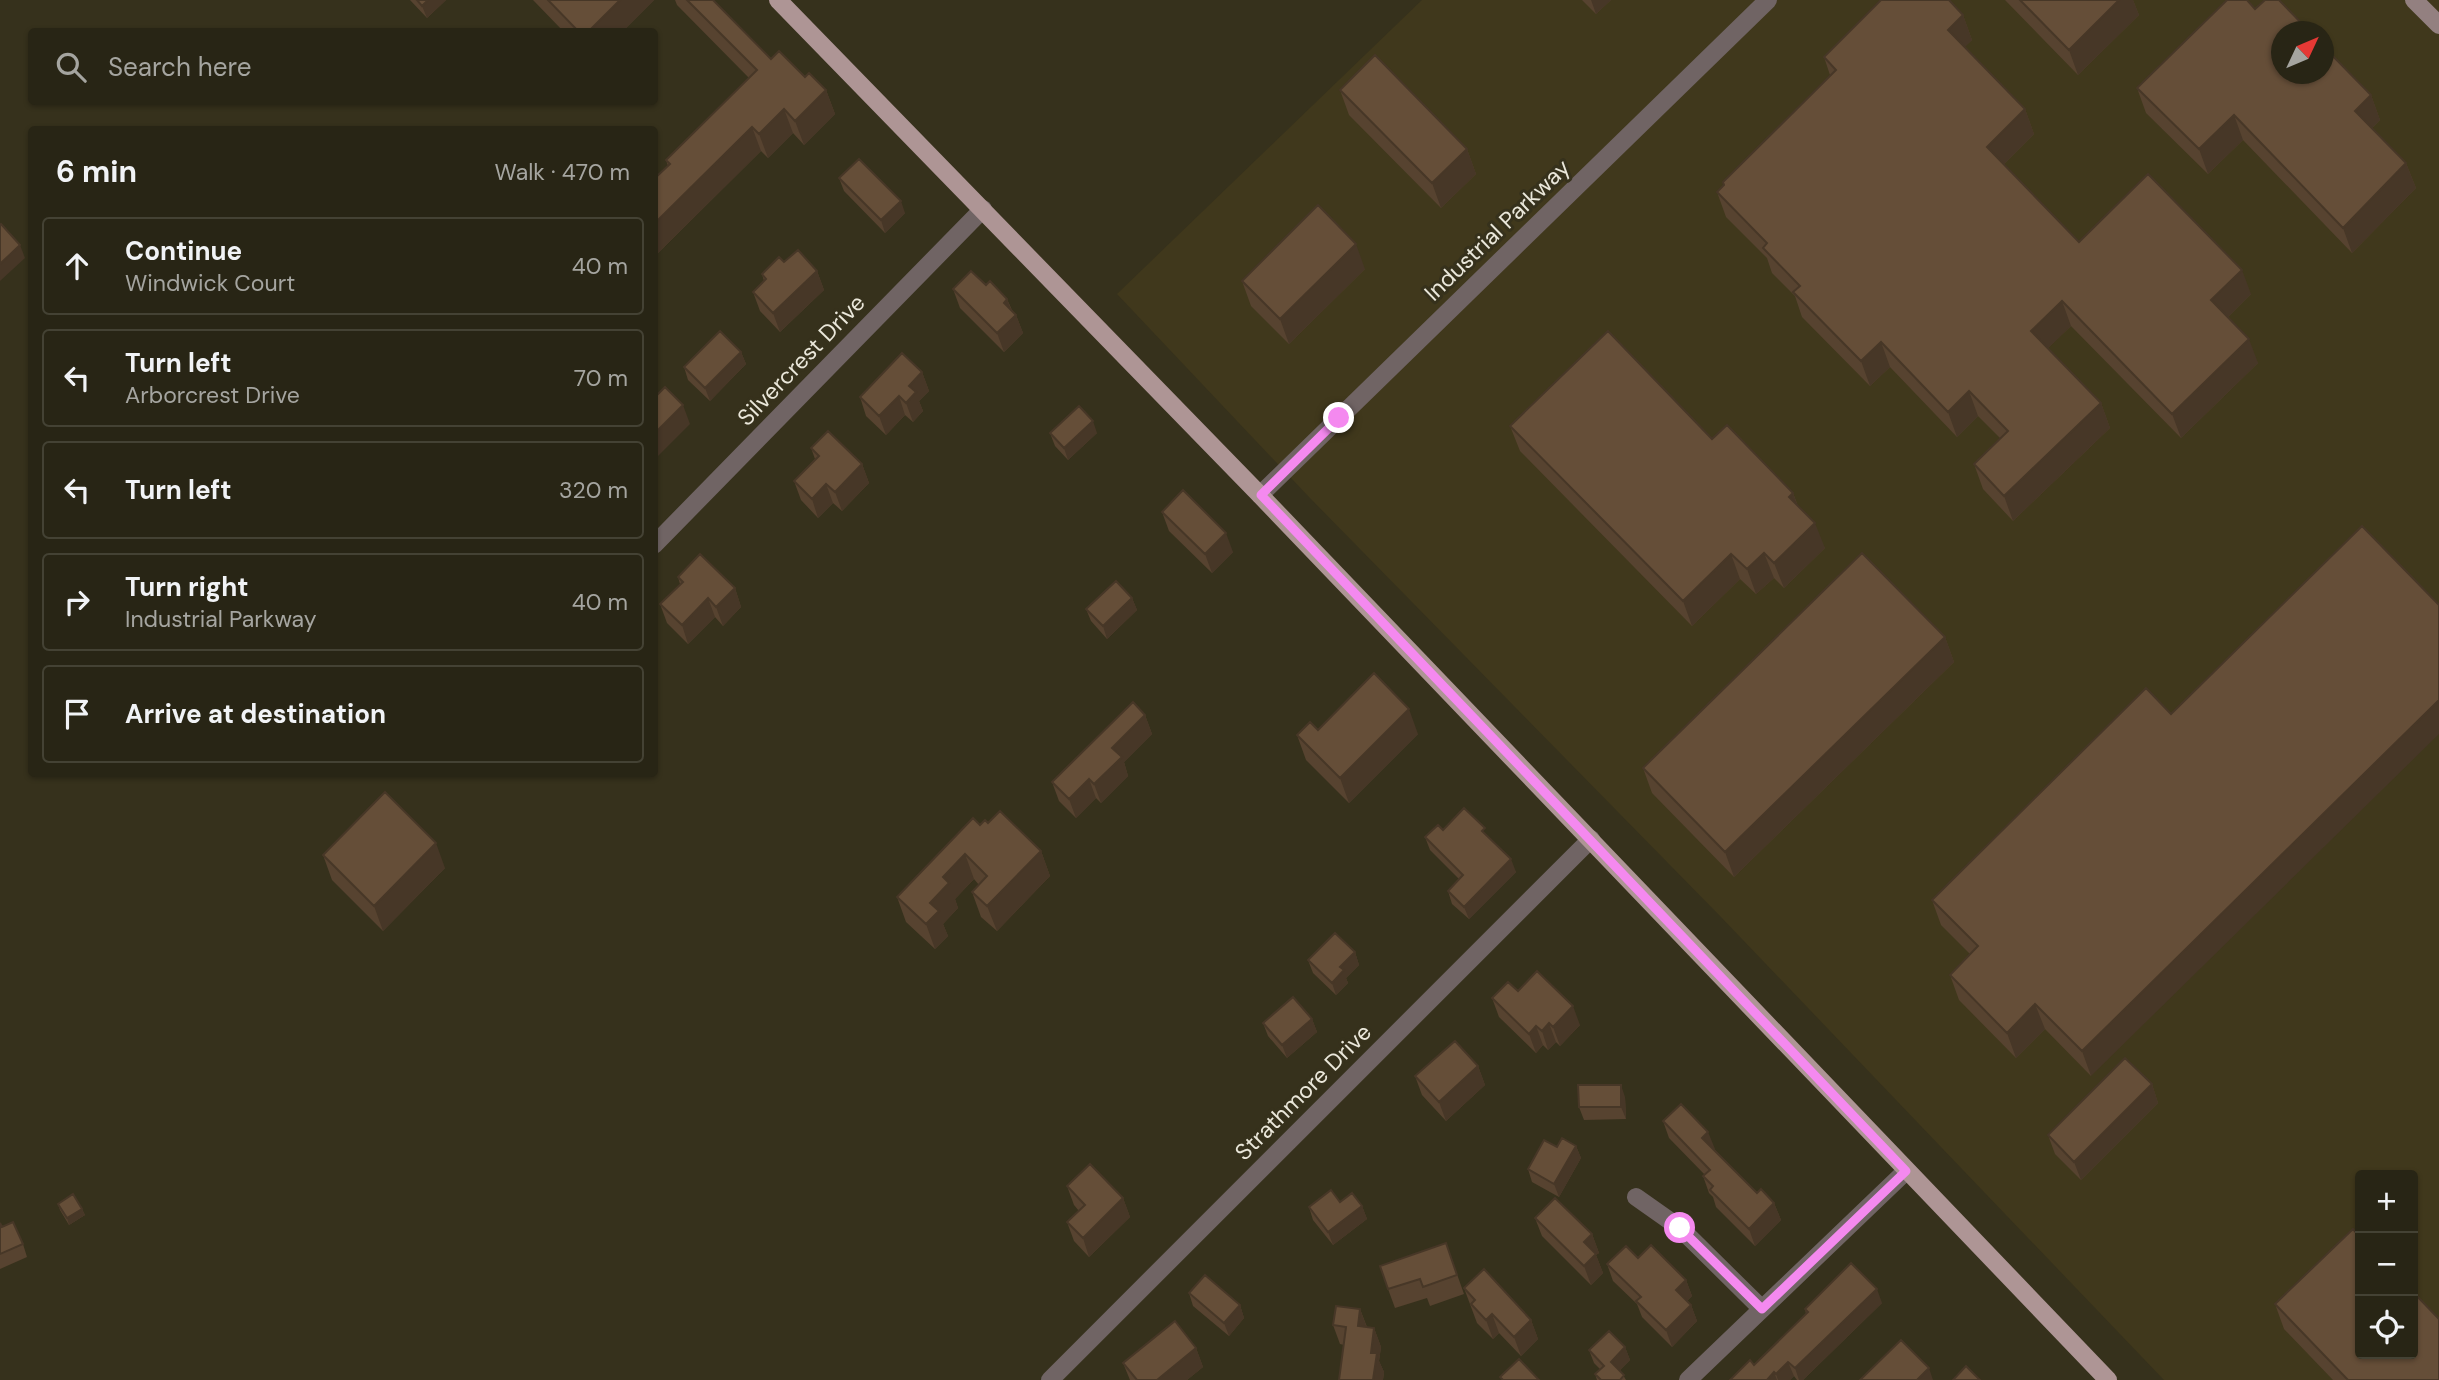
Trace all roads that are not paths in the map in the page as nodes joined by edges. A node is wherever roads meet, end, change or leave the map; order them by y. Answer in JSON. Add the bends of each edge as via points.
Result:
{"nodes":[{"id":1,"x":778,"y":0,"type":"edge"},
{"id":2,"x":1768,"y":0,"type":"edge"},
{"id":3,"x":2414,"y":0,"type":"edge"},
{"id":4,"x":2439,"y":25,"type":"edge"},
{"id":5,"x":983,"y":209,"type":"junction"},
{"id":6,"x":1261,"y":495,"type":"junction"},
{"id":7,"x":658,"y":541,"type":"edge"},
{"id":8,"x":1591,"y":839,"type":"junction"},
{"id":9,"x":1906,"y":1171,"type":"junction"},
{"id":10,"x":1636,"y":1197,"type":"dead end"},
{"id":11,"x":1762,"y":1309,"type":"junction"},
{"id":12,"x":1050,"y":1380,"type":"edge"},
{"id":13,"x":1688,"y":1380,"type":"edge"},
{"id":14,"x":2108,"y":1380,"type":"edge"}],
"edges":[{"from":1,"to":5,"type":"main road"},
{"from":2,"to":6,"type":"street","name":"Industrial Parkway"},
{"from":3,"to":4,"type":"main road"},
{"from":5,"to":6,"type":"main road"},
{"from":5,"to":7,"type":"street","name":"Silvercrest Drive"},
{"from":6,"to":8,"type":"main road"},
{"from":8,"to":9,"type":"main road"},
{"from":8,"to":12,"type":"street","name":"Strathmore Drive"},
{"from":9,"to":11,"type":"street"},
{"from":9,"to":14,"type":"main road"},
{"from":10,"to":11,"type":"street","via":[[1680,1228]]},
{"from":11,"to":13,"type":"street"}]}
